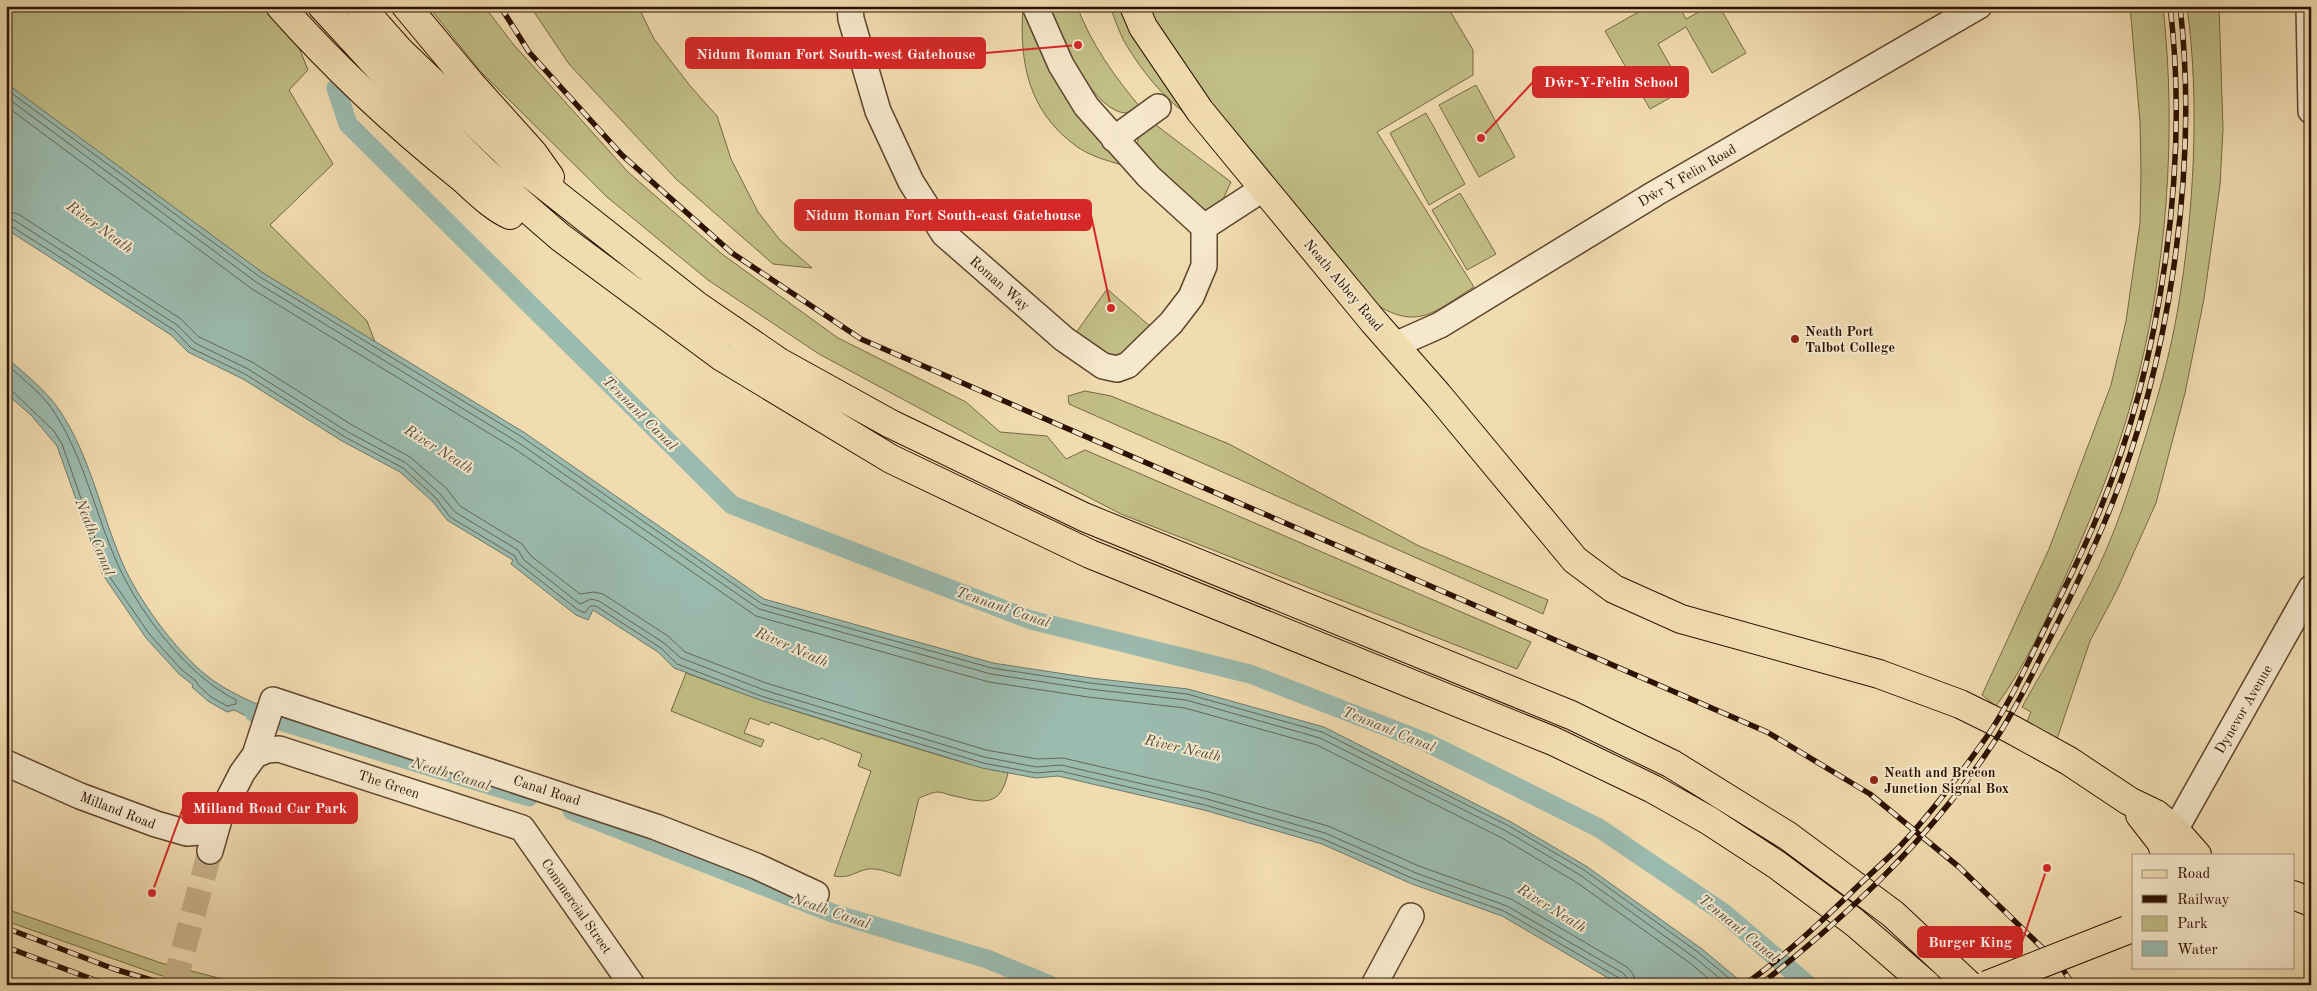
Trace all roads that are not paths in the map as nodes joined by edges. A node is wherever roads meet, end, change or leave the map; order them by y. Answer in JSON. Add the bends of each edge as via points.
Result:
{"nodes":[{"id":1,"x":280,"y":6,"type":"edge"},
{"id":2,"x":322,"y":6,"type":"edge"},
{"id":3,"x":360,"y":6,"type":"edge"},
{"id":4,"x":406,"y":6,"type":"edge"},
{"id":5,"x":850,"y":6,"type":"edge"},
{"id":6,"x":1035,"y":6,"type":"edge"},
{"id":7,"x":1134,"y":6,"type":"edge"},
{"id":8,"x":1979,"y":6,"type":"edge"},
{"id":9,"x":2309,"y":6,"type":"edge"},
{"id":10,"x":1158,"y":107,"type":"dead end"},
{"id":11,"x":2311,"y":111,"type":"edge"},
{"id":12,"x":1114,"y":139,"type":"junction"},
{"id":13,"x":1264,"y":188,"type":"junction"},
{"id":14,"x":572,"y":209,"type":"junction"},
{"id":15,"x":1204,"y":228,"type":"junction"},
{"id":16,"x":560,"y":237,"type":"junction"},
{"id":17,"x":1395,"y":345,"type":"junction"},
{"id":18,"x":2311,"y":588,"type":"edge"},
{"id":19,"x":273,"y":700,"type":"joint"},
{"id":20,"x":255,"y":755,"type":"junction"},
{"id":21,"x":6,"y":763,"type":"edge"},
{"id":22,"x":2129,"y":801,"type":"junction"},
{"id":23,"x":220,"y":816,"type":"junction"},
{"id":24,"x":522,"y":828,"type":"joint"},
{"id":25,"x":2175,"y":830,"type":"junction"},
{"id":26,"x":210,"y":851,"type":"tunnel mouth"},
{"id":27,"x":2166,"y":854,"type":"edge"},
{"id":28,"x":2196,"y":854,"type":"edge"},
{"id":29,"x":816,"y":894,"type":"dead end"},
{"id":30,"x":2294,"y":895,"type":"edge"},
{"id":31,"x":2294,"y":903,"type":"edge"},
{"id":32,"x":2311,"y":903,"type":"edge"},
{"id":33,"x":1411,"y":916,"type":"dead end"},
{"id":34,"x":2131,"y":928,"type":"edge"},
{"id":35,"x":1380,"y":983,"type":"edge"},
{"id":36,"x":632,"y":985,"type":"edge"},
{"id":37,"x":1927,"y":985,"type":"edge"},
{"id":38,"x":1969,"y":985,"type":"edge"},
{"id":39,"x":1987,"y":985,"type":"edge"}],
"edges":[{"from":1,"to":16,"type":"main road","via":[[336,67],[406,131],[504,212]]},
{"from":2,"to":16,"type":"main road","via":[[380,69],[483,170]]},
{"from":3,"to":14,"type":"main road","via":[[399,50],[520,166]]},
{"from":4,"to":14,"type":"main road","via":[[470,84],[533,153]]},
{"from":5,"to":15,"type":"street","name":"Roman Way","via":[[878,110],[911,182],[944,234],[1064,339],[1103,366],[1117,368],[1128,365],[1171,323],[1191,297],[1204,266]]},
{"from":6,"to":12,"type":"street","via":[[1061,65],[1086,106]]},
{"from":7,"to":13,"type":"main road","name":"Neath Abbey Road","via":[[1143,27],[1200,111]]},
{"from":8,"to":17,"type":"street","name":"Dŵr Y Felin Road","via":[[1656,193],[1440,325]]},
{"from":9,"to":11,"type":"street"},
{"from":10,"to":12,"type":"street"},
{"from":12,"to":15,"type":"street"},
{"from":13,"to":15,"type":"street"},
{"from":13,"to":17,"type":"main road","name":"Neath Abbey Road"},
{"from":14,"to":38,"type":"main road","via":[[696,304],[779,362],[891,424],[1084,517],[1571,715],[1672,764],[1788,836],[1893,914]]},
{"from":16,"to":37,"type":"main road","via":[[722,357],[891,459],[1090,554],[1553,741],[1661,793],[1777,865],[1854,922]]},
{"from":17,"to":22,"type":"main road","name":"Neath Abbey Road","via":[[1574,560],[1614,588],[1681,619],[1879,674],[1960,704],[2069,761]]},
{"from":18,"to":25,"type":"street","name":"Dynevor Avenue"},
{"from":19,"to":20,"type":"street","name":"Milland Road"},
{"from":19,"to":29,"type":"street","name":"Canal Road","via":[[656,827],[756,866]]},
{"from":20,"to":23,"type":"street","name":"Milland Road"},
{"from":20,"to":24,"type":"street","name":"The Green","via":[[279,749]]},
{"from":21,"to":23,"type":"street","name":"Milland Road","via":[[80,796],[187,833],[200,832]]},
{"from":22,"to":25,"type":"main road","via":[[2156,814]]},
{"from":22,"to":27,"type":"main road","via":[[2161,842]]},
{"from":23,"to":26,"type":"street"},
{"from":24,"to":36,"type":"street","name":"Commercial Street"},
{"from":25,"to":28,"type":"main road"},
{"from":30,"to":32,"type":"main road"},
{"from":31,"to":32,"type":"main road"},
{"from":33,"to":35,"type":"street"},
{"from":34,"to":39,"type":"main road","bridge":true}]}
